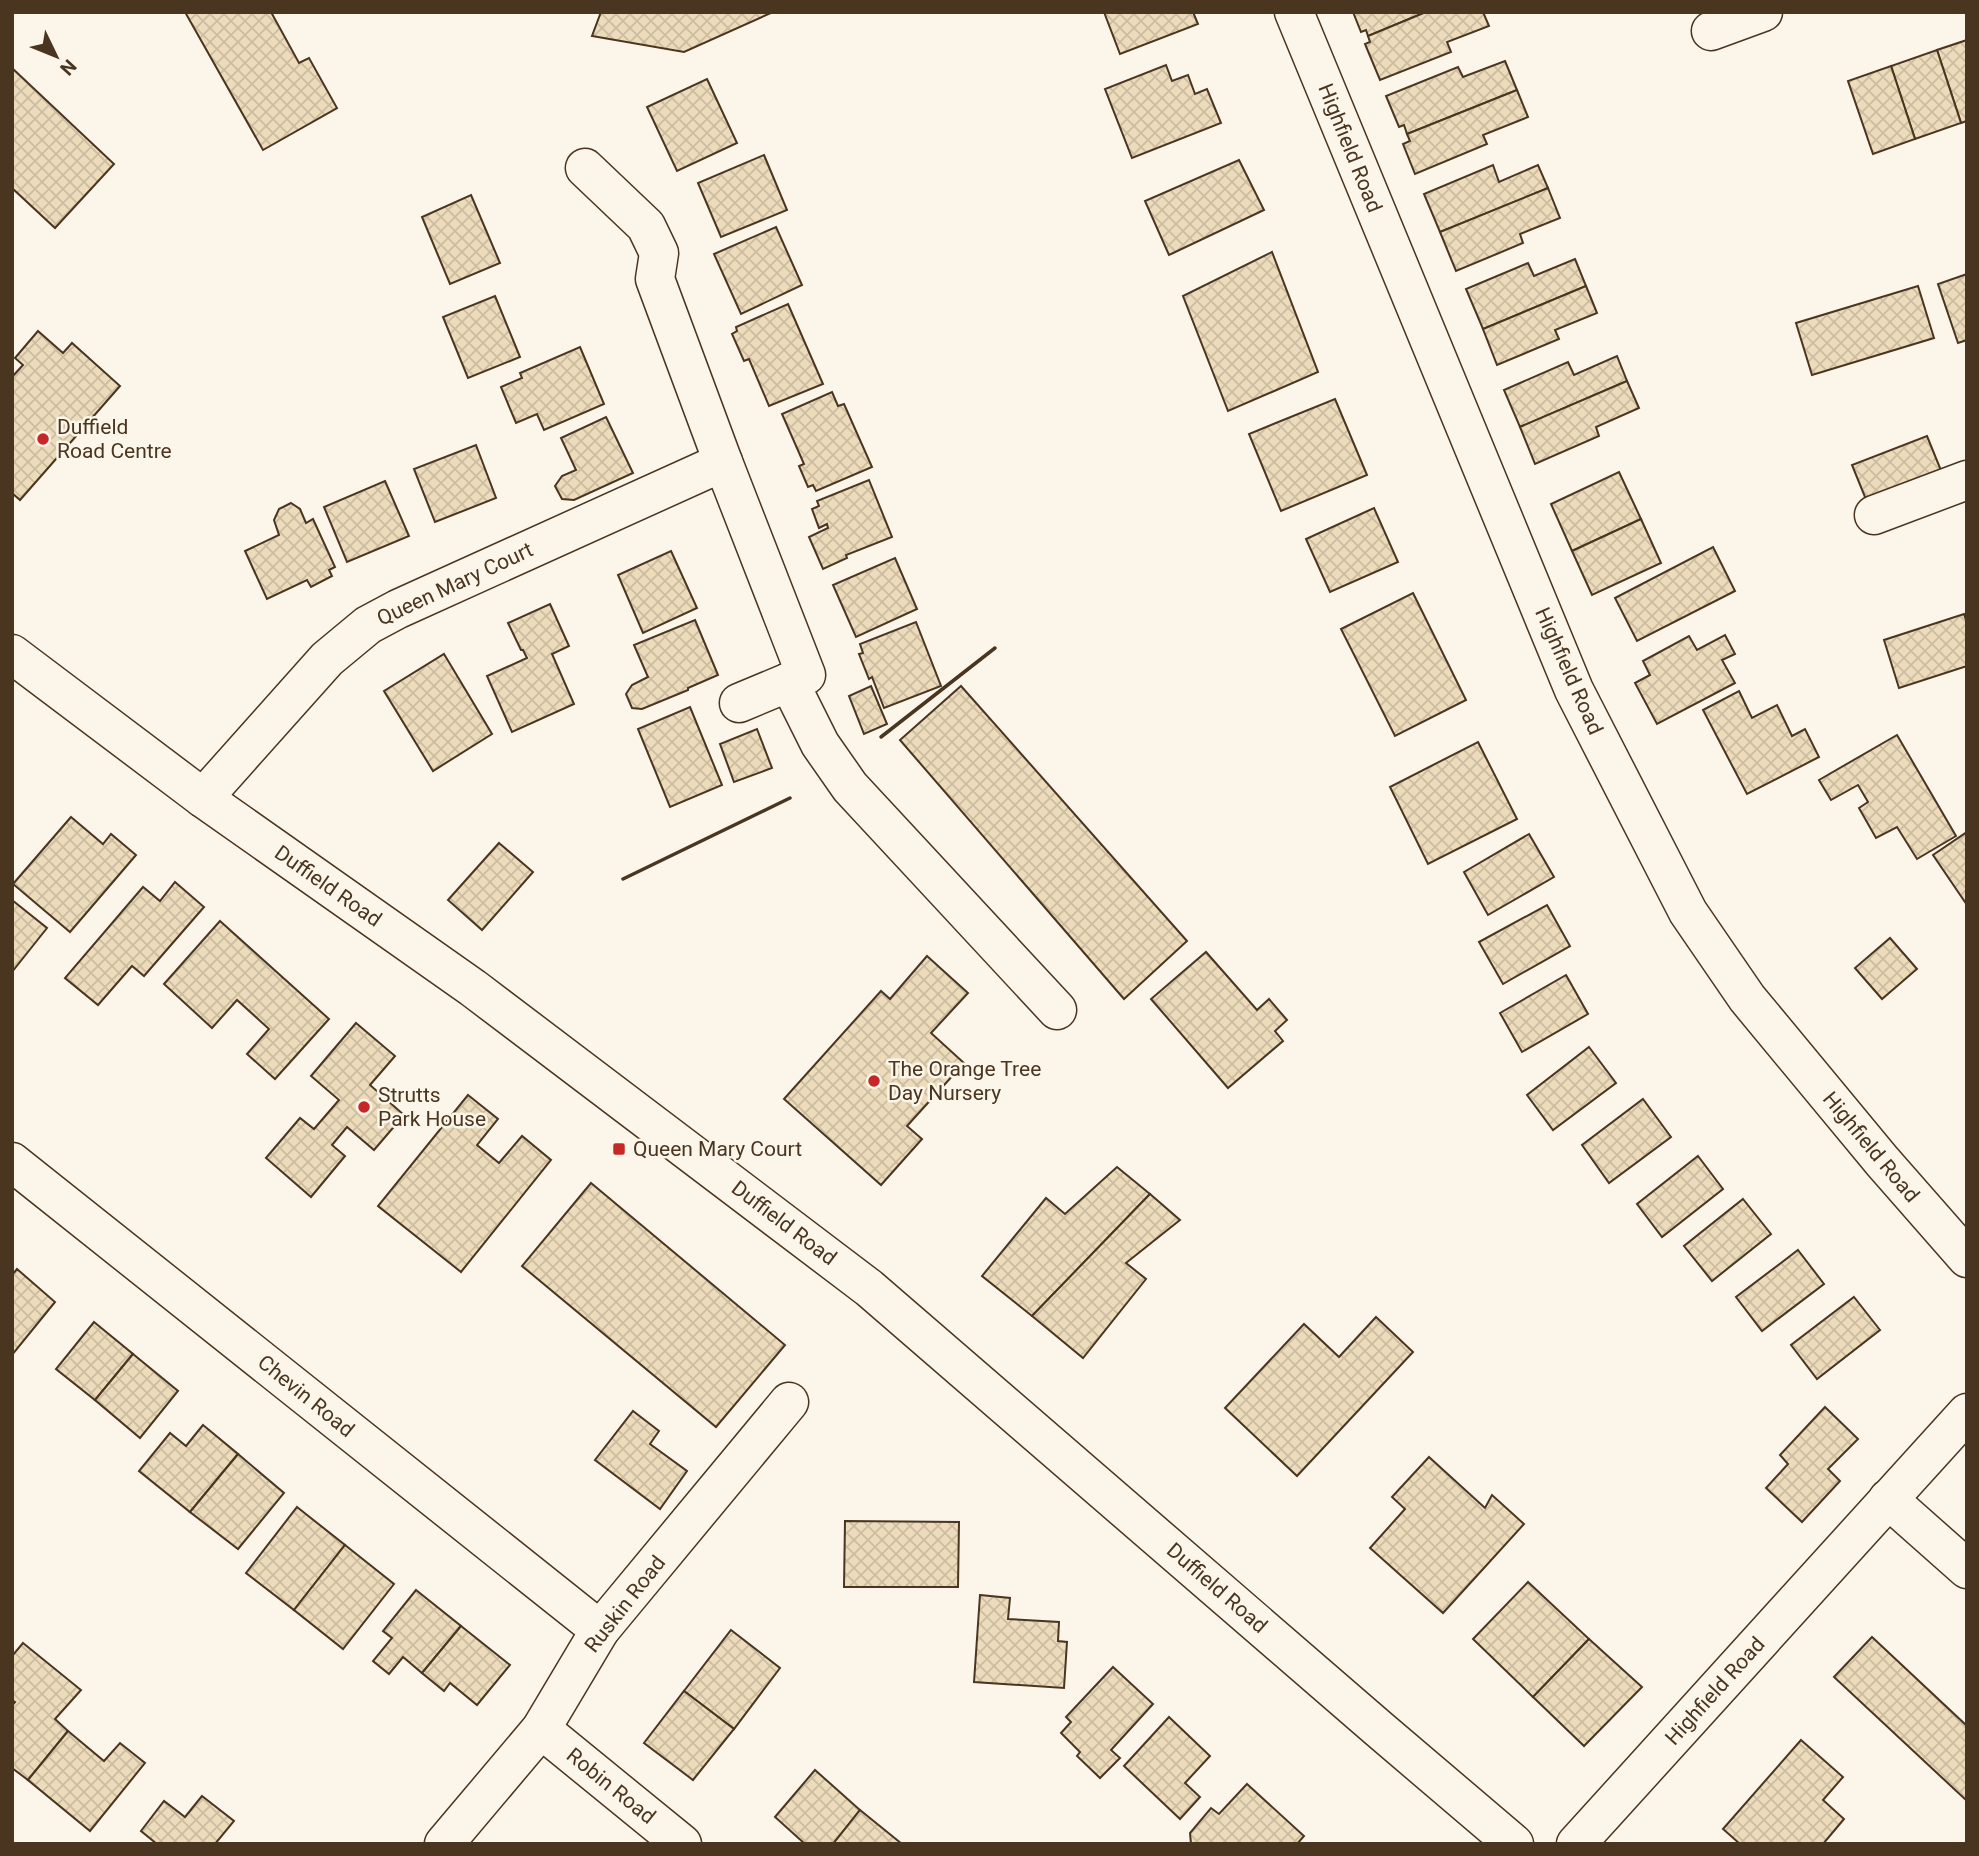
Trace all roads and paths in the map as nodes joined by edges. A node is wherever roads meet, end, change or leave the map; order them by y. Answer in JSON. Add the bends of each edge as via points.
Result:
{"nodes":[{"id":1,"x":1294,"y":12,"type":"edge"},
{"id":2,"x":1763,"y":12,"type":"edge"},
{"id":3,"x":1711,"y":31,"type":"dead end"},
{"id":4,"x":585,"y":168,"type":"dead end"},
{"id":5,"x":723,"y":462,"type":"junction"},
{"id":6,"x":1967,"y":480,"type":"edge"},
{"id":7,"x":1874,"y":514,"type":"dead end"},
{"id":8,"x":12,"y":654,"type":"edge"},
{"id":9,"x":789,"y":682,"type":"junction"},
{"id":10,"x":739,"y":704,"type":"dead end"},
{"id":11,"x":203,"y":798,"type":"junction"},
{"id":12,"x":1057,"y":1010,"type":"dead end"},
{"id":13,"x":12,"y":1162,"type":"edge"},
{"id":14,"x":1967,"y":1258,"type":"edge"},
{"id":15,"x":789,"y":1402,"type":"dead end"},
{"id":16,"x":1967,"y":1413,"type":"edge"},
{"id":17,"x":1888,"y":1499,"type":"junction"},
{"id":18,"x":1967,"y":1569,"type":"edge"},
{"id":19,"x":600,"y":1630,"type":"junction"},
{"id":20,"x":541,"y":1728,"type":"junction"},
{"id":21,"x":444,"y":1844,"type":"edge"},
{"id":22,"x":682,"y":1844,"type":"edge"},
{"id":23,"x":1514,"y":1844,"type":"edge"},
{"id":24,"x":1576,"y":1844,"type":"edge"}],
"edges":[{"from":1,"to":14,"type":"street","name":"Highfield Road","via":[[1574,690],[1688,912],[1747,998]]},
{"from":2,"to":3,"type":"street"},
{"from":4,"to":5,"type":"street","via":[[646,226],[659,253],[654,279]]},
{"from":5,"to":9,"type":"street","via":[[806,675]]},
{"from":5,"to":11,"type":"street","name":"Queen Mary Court","via":[[368,625],[327,659]]},
{"from":6,"to":7,"type":"street"},
{"from":8,"to":11,"type":"street","name":"Duffield Road"},
{"from":9,"to":10,"type":"street"},
{"from":9,"to":12,"type":"street","via":[[820,744],[850,787]]},
{"from":11,"to":23,"type":"street","name":"Duffield Road","via":[[473,988],[869,1288]]},
{"from":13,"to":19,"type":"street","name":"Chevin Road"},
{"from":15,"to":19,"type":"street","name":"Ruskin Road"},
{"from":16,"to":17,"type":"street","name":"Highfield Road"},
{"from":17,"to":18,"type":"street"},
{"from":17,"to":24,"type":"street","name":"Highfield Road"},
{"from":19,"to":20,"type":"street","name":"Ruskin Road"},
{"from":20,"to":21,"type":"street","name":"Ruskin Road"},
{"from":20,"to":22,"type":"street","name":"Robin Road"}]}
